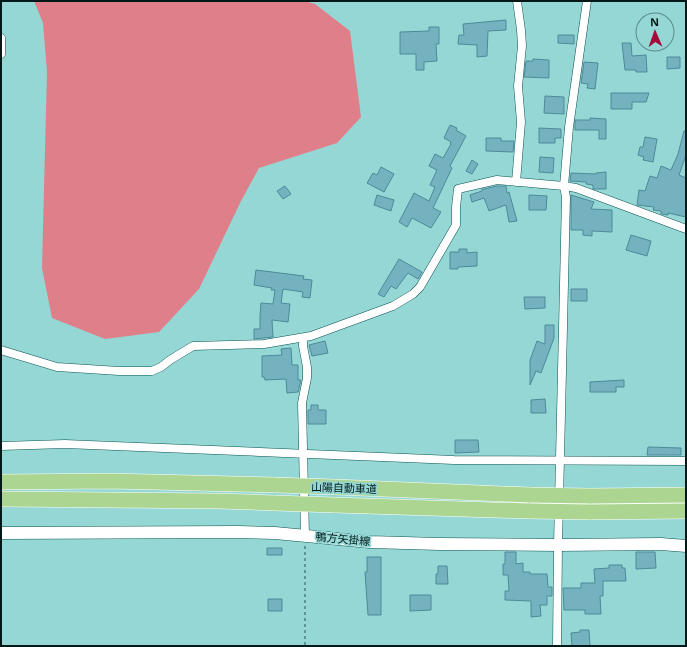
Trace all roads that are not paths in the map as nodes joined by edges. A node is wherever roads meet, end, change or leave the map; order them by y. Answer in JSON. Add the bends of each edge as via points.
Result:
{"nodes":[{"id":1,"x":517,"y":1,"type":"edge"},
{"id":2,"x":587,"y":1,"type":"edge"},
{"id":3,"x":1,"y":38,"type":"edge"},
{"id":4,"x":1,"y":54,"type":"edge"},
{"id":5,"x":516,"y":182,"type":"junction"},
{"id":6,"x":564,"y":186,"type":"junction"},
{"id":7,"x":686,"y":228,"type":"edge"},
{"id":8,"x":303,"y":338,"type":"junction"},
{"id":9,"x":1,"y":350,"type":"edge"},
{"id":10,"x":1,"y":446,"type":"edge"},
{"id":11,"x":302,"y":453,"type":"junction"},
{"id":12,"x":686,"y":461,"type":"edge"},
{"id":13,"x":560,"y":462,"type":"junction"},
{"id":14,"x":2,"y":482,"type":"edge"},
{"id":15,"x":686,"y":495,"type":"edge"},
{"id":16,"x":2,"y":499,"type":"edge"},
{"id":17,"x":686,"y":511,"type":"edge"},
{"id":18,"x":1,"y":533,"type":"edge"},
{"id":19,"x":305,"y":536,"type":"junction"},
{"id":20,"x":558,"y":545,"type":"junction"},
{"id":21,"x":686,"y":546,"type":"edge"},
{"id":22,"x":558,"y":646,"type":"edge"}],
"edges":[{"from":1,"to":5,"type":"street","via":[[522,46],[518,86],[521,122]]},
{"from":2,"to":6,"type":"street","via":[[569,127]]},
{"from":3,"to":4,"type":"street"},
{"from":5,"to":6,"type":"street"},
{"from":5,"to":8,"type":"street","via":[[497,180],[458,189],[456,225],[420,287],[413,294],[393,306]]},
{"from":6,"to":7,"type":"street","via":[[576,188]]},
{"from":6,"to":13,"type":"street","via":[[566,197]]},
{"from":8,"to":9,"type":"street","via":[[264,344],[193,346],[161,368],[152,371],[57,367]]},
{"from":8,"to":11,"type":"street","via":[[307,373],[302,403]]},
{"from":10,"to":11,"type":"street","via":[[65,444]]},
{"from":11,"to":13,"type":"street"},
{"from":11,"to":19,"type":"street"},
{"from":12,"to":13,"type":"street"},
{"from":13,"to":20,"type":"street"},
{"from":14,"to":15,"type":"highway","name":"山陽自動車道","bridge":true,"via":[[111,481],[530,495]]},
{"from":16,"to":17,"type":"highway","name":"山陽自動車道","bridge":true,"via":[[219,501],[530,511]]},
{"from":18,"to":19,"type":"main road","name":"鴨方矢掛線","via":[[206,531]]},
{"from":19,"to":20,"type":"main road","name":"鴨方矢掛線","via":[[370,542]]},
{"from":20,"to":21,"type":"main road","name":"鴨方矢掛線"},
{"from":20,"to":22,"type":"street"}]}
